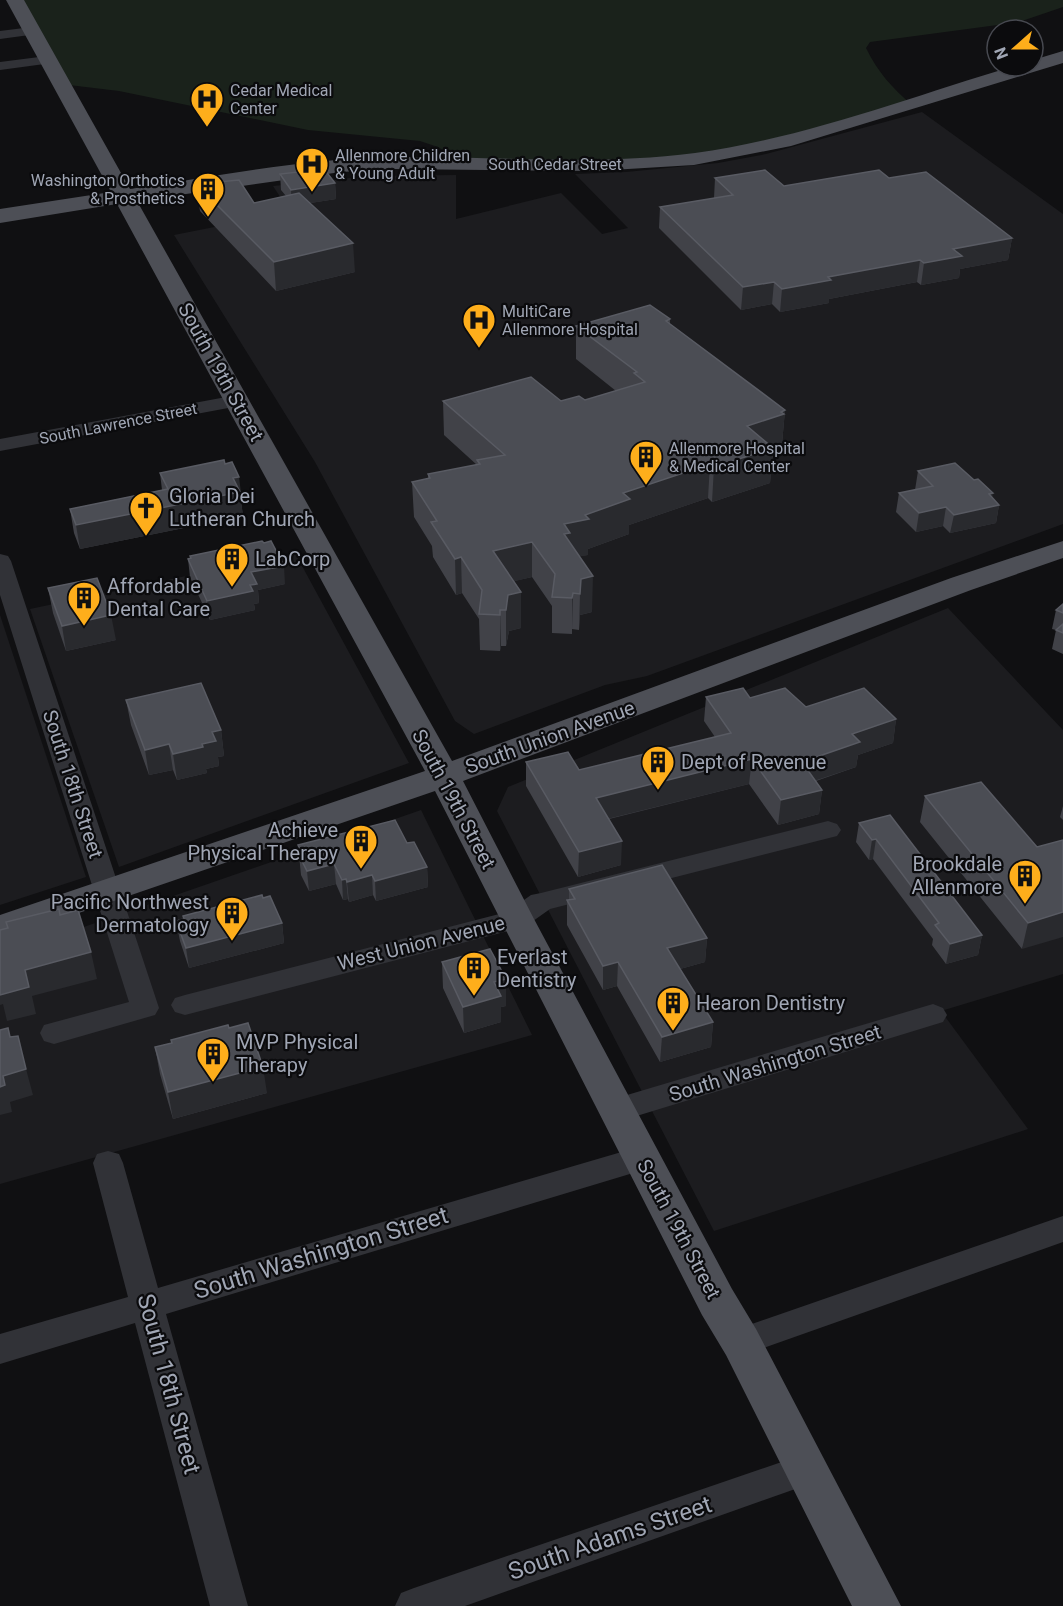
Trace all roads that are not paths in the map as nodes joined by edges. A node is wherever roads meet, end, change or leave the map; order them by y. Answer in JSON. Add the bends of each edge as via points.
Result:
{"nodes":[{"id":1,"x":15,"y":0,"type":"edge"},
{"id":2,"x":32,"y":31,"type":"junction"},
{"id":3,"x":0,"y":35,"type":"edge"},
{"id":4,"x":1063,"y":57,"type":"edge"},
{"id":5,"x":46,"y":60,"type":"junction"},
{"id":6,"x":0,"y":66,"type":"edge"},
{"id":7,"x":126,"y":197,"type":"junction"},
{"id":8,"x":0,"y":216,"type":"edge"},
{"id":9,"x":237,"y":401,"type":"junction"},
{"id":10,"x":0,"y":445,"type":"edge"},
{"id":11,"x":1063,"y":549,"type":"edge"},
{"id":12,"x":0,"y":561,"type":"edge"},
{"id":13,"x":444,"y":776,"type":"junction"},
{"id":14,"x":828,"y":830,"type":"dead end"},
{"id":15,"x":107,"y":892,"type":"junction"},
{"id":16,"x":516,"y":919,"type":"junction"},
{"id":17,"x":0,"y":928,"type":"edge"},
{"id":18,"x":185,"y":1005,"type":"dead end"},
{"id":19,"x":933,"y":1015,"type":"dead end"},
{"id":20,"x":54,"y":1033,"type":"dead end"},
{"id":21,"x":617,"y":1110,"type":"junction"},
{"id":22,"x":642,"y":1158,"type":"junction"},
{"id":23,"x":108,"y":1163,"type":"dead end"},
{"id":24,"x":1063,"y":1229,"type":"edge"},
{"id":25,"x":148,"y":1306,"type":"junction"},
{"id":26,"x":741,"y":1342,"type":"junction"},
{"id":27,"x":0,"y":1349,"type":"edge"},
{"id":28,"x":806,"y":1470,"type":"junction"},
{"id":29,"x":229,"y":1606,"type":"edge"},
{"id":30,"x":414,"y":1606,"type":"edge"},
{"id":31,"x":877,"y":1606,"type":"edge"}],
"edges":[{"from":1,"to":2,"type":"main road","name":"South 19th Street"},
{"from":2,"to":3,"type":"street"},
{"from":2,"to":5,"type":"main road","name":"South 19th Street"},
{"from":4,"to":7,"type":"main road","name":"South Cedar Street","via":[[784,142],[702,158],[624,165],[341,166]]},
{"from":5,"to":6,"type":"street"},
{"from":5,"to":7,"type":"main road","name":"South 19th Street"},
{"from":7,"to":8,"type":"main road","name":"South Cedar Street"},
{"from":7,"to":9,"type":"main road","name":"South 19th Street"},
{"from":9,"to":10,"type":"street","name":"South Lawrence Street"},
{"from":9,"to":13,"type":"main road","name":"South 19th Street"},
{"from":11,"to":13,"type":"main road","name":"South Union Avenue"},
{"from":12,"to":15,"type":"street","name":"South 18th Street"},
{"from":13,"to":15,"type":"main road","name":"South Union Avenue"},
{"from":13,"to":16,"type":"main road","name":"South 19th Street"},
{"from":14,"to":16,"type":"street","name":"West Union Avenue","via":[[541,902]]},
{"from":15,"to":17,"type":"main road","name":"South Union Avenue"},
{"from":15,"to":20,"type":"street","name":"South 18th Street","via":[[145,1008]]},
{"from":16,"to":18,"type":"street","name":"West Union Avenue"},
{"from":16,"to":21,"type":"main road","name":"South 19th Street"},
{"from":19,"to":21,"type":"street","name":"South Washington Street"},
{"from":21,"to":22,"type":"main road","name":"South 19th Street"},
{"from":22,"to":25,"type":"street","name":"South Washington Street"},
{"from":22,"to":26,"type":"main road","name":"South 19th Street"},
{"from":23,"to":25,"type":"street","name":"South 18th Street"},
{"from":24,"to":26,"type":"street"},
{"from":25,"to":27,"type":"street","name":"South Washington Street"},
{"from":25,"to":29,"type":"street","name":"South 18th Street"},
{"from":26,"to":28,"type":"main road","name":"South 19th Street"},
{"from":28,"to":30,"type":"street","name":"South Adams Street"},
{"from":28,"to":31,"type":"main road","name":"South 19th Street"}]}
